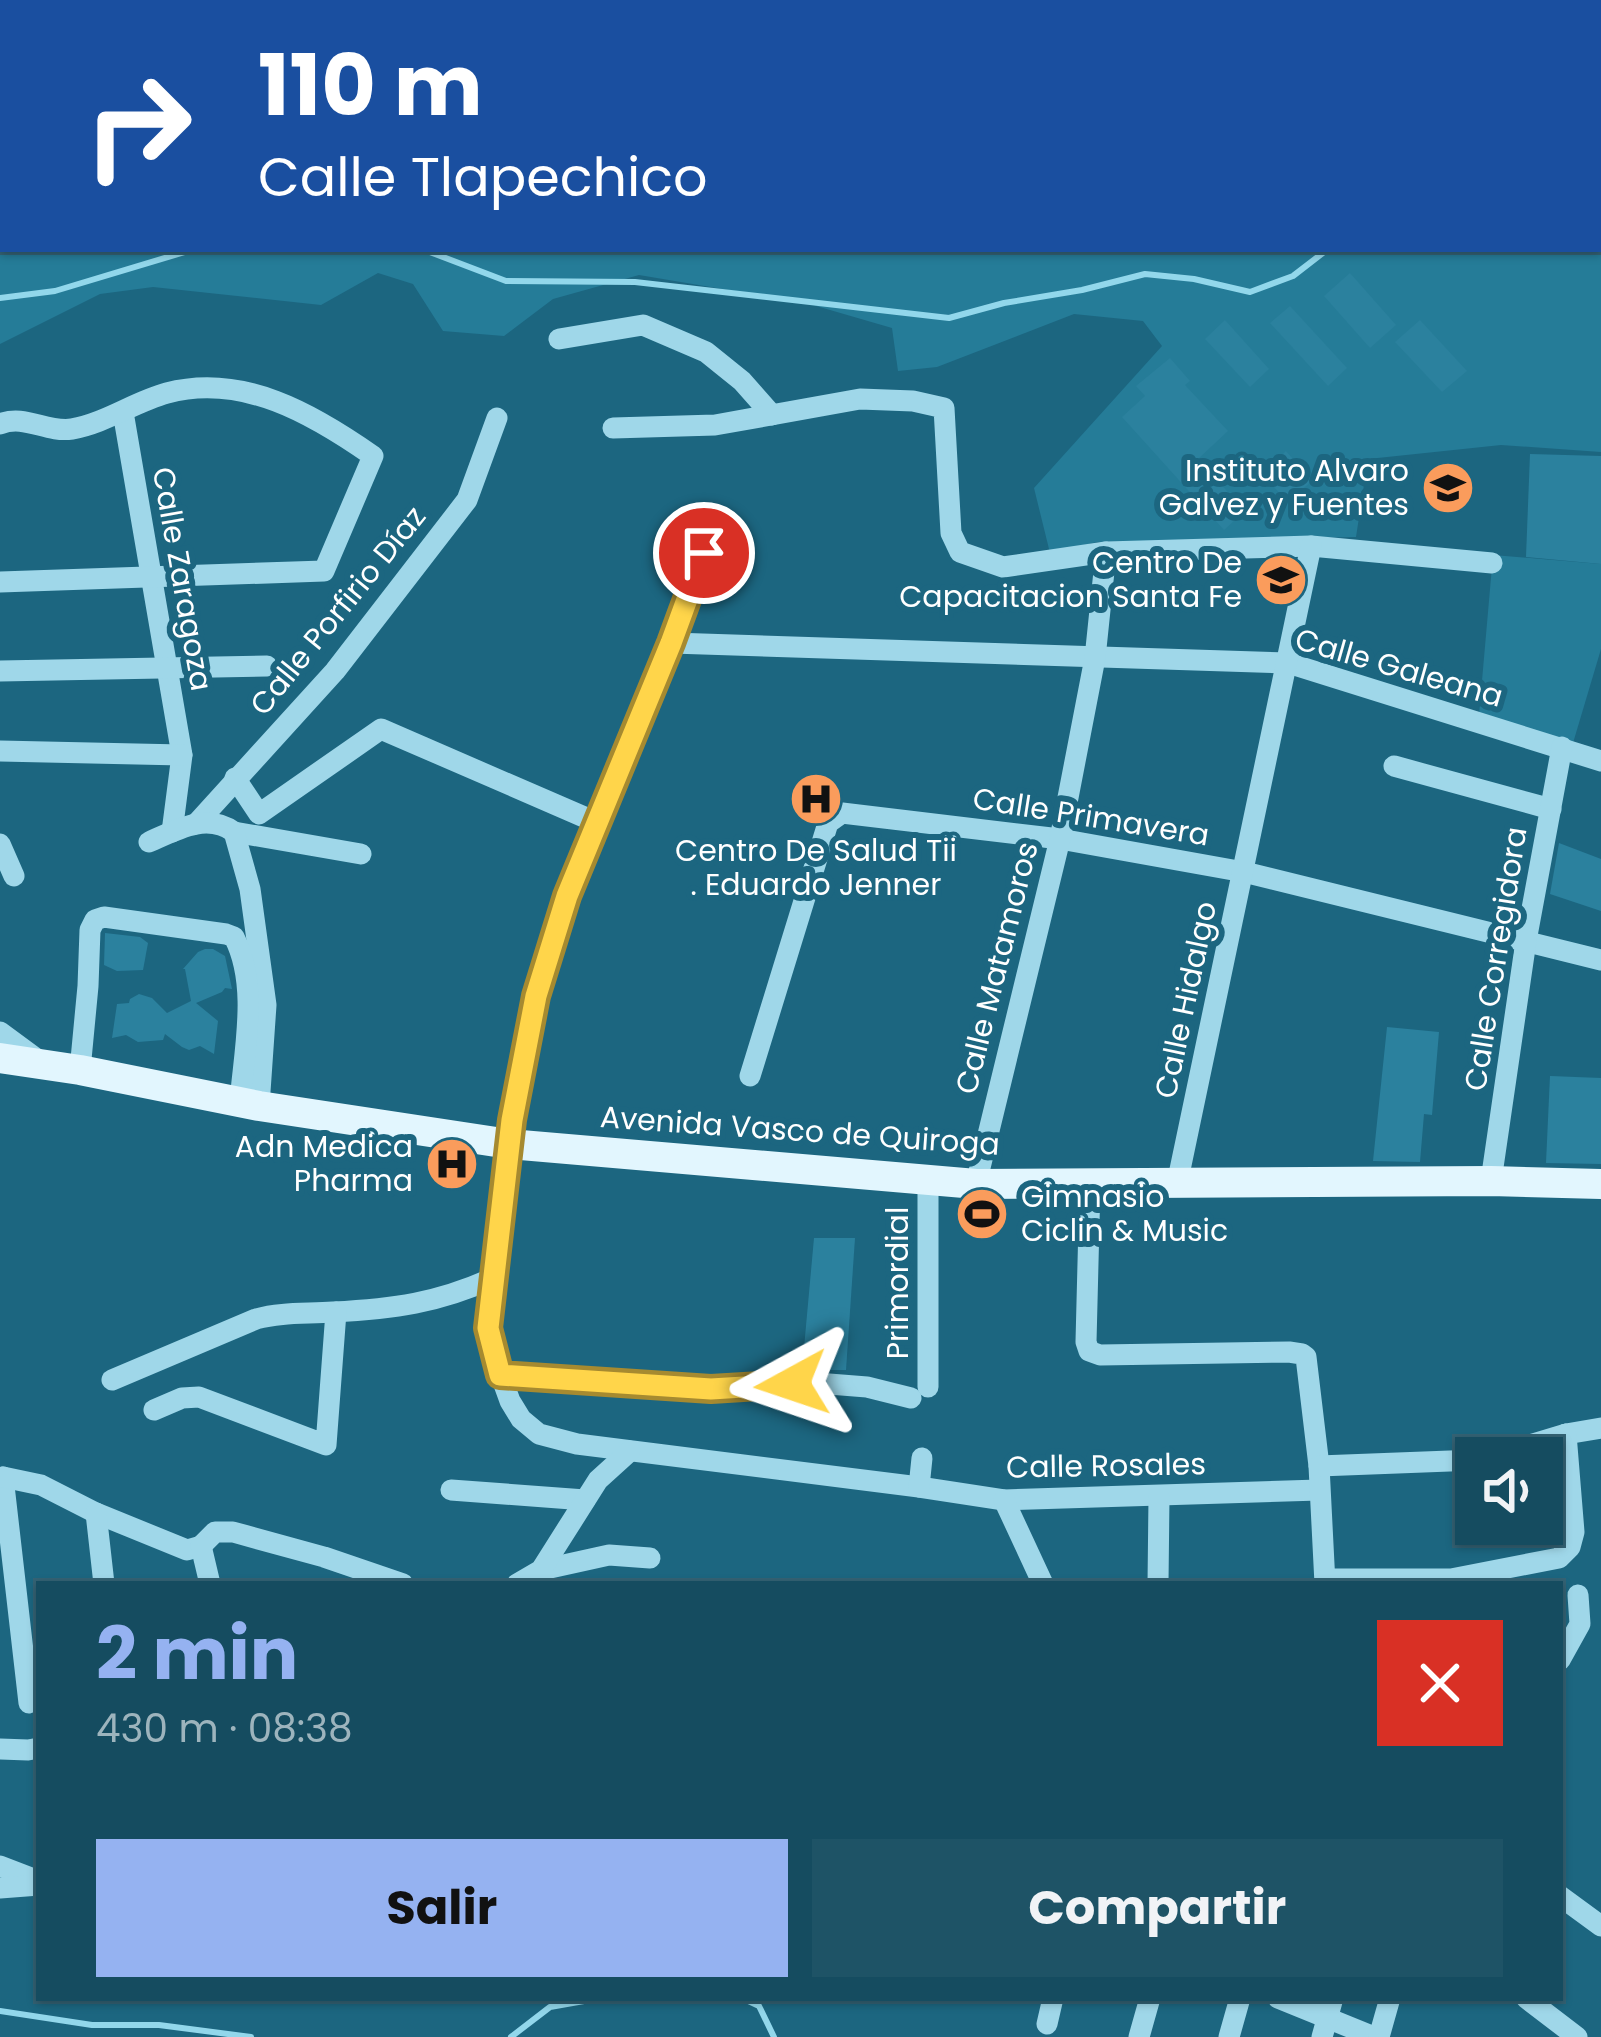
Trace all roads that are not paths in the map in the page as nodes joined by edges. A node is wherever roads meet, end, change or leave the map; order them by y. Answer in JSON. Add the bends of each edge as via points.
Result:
{"nodes":[{"id":1,"x":559,"y":339,"type":"dead end"},
{"id":2,"x":123,"y":412,"type":"junction"},
{"id":3,"x":772,"y":416,"type":"junction"},
{"id":4,"x":497,"y":418,"type":"dead end"},
{"id":5,"x":0,"y":424,"type":"edge"},
{"id":6,"x":613,"y":428,"type":"dead end"},
{"id":7,"x":1311,"y":546,"type":"junction"},
{"id":8,"x":1106,"y":552,"type":"junction"},
{"id":9,"x":704,"y":553,"type":"dead end"},
{"id":10,"x":1492,"y":562,"type":"dead end"},
{"id":11,"x":153,"y":578,"type":"junction"},
{"id":12,"x":0,"y":582,"type":"edge"},
{"id":13,"x":671,"y":643,"type":"junction"},
{"id":14,"x":1095,"y":658,"type":"junction"},
{"id":15,"x":1288,"y":663,"type":"junction"},
{"id":16,"x":267,"y":666,"type":"dead end"},
{"id":17,"x":167,"y":667,"type":"junction"},
{"id":18,"x":0,"y":671,"type":"edge"},
{"id":19,"x":1562,"y":747,"type":"junction"},
{"id":20,"x":0,"y":751,"type":"edge"},
{"id":21,"x":182,"y":755,"type":"junction"},
{"id":22,"x":1601,"y":761,"type":"edge"},
{"id":23,"x":1394,"y":766,"type":"dead end"},
{"id":24,"x":235,"y":778,"type":"junction"},
{"id":25,"x":1551,"y":808,"type":"junction"},
{"id":26,"x":598,"y":823,"type":"junction"},
{"id":27,"x":196,"y":824,"type":"junction"},
{"id":28,"x":172,"y":832,"type":"junction"},
{"id":29,"x":234,"y":832,"type":"junction"},
{"id":30,"x":1060,"y":839,"type":"junction"},
{"id":31,"x":149,"y":842,"type":"dead end"},
{"id":32,"x":0,"y":844,"type":"edge"},
{"id":33,"x":361,"y":854,"type":"dead end"},
{"id":34,"x":1244,"y":872,"type":"junction"},
{"id":35,"x":14,"y":876,"type":"dead end"},
{"id":36,"x":1526,"y":941,"type":"junction"},
{"id":37,"x":1601,"y":960,"type":"edge"},
{"id":38,"x":0,"y":1032,"type":"edge"},
{"id":39,"x":0,"y":1058,"type":"edge"},
{"id":40,"x":43,"y":1064,"type":"junction"},
{"id":41,"x":80,"y":1070,"type":"junction"},
{"id":42,"x":751,"y":1076,"type":"dead end"},
{"id":43,"x":249,"y":1104,"type":"junction"},
{"id":44,"x":509,"y":1144,"type":"junction"},
{"id":45,"x":928,"y":1180,"type":"junction"},
{"id":46,"x":1491,"y":1181,"type":"junction"},
{"id":47,"x":976,"y":1184,"type":"junction"},
{"id":48,"x":1090,"y":1184,"type":"junction"},
{"id":49,"x":1177,"y":1184,"type":"junction"},
{"id":50,"x":1601,"y":1184,"type":"edge"},
{"id":51,"x":493,"y":1278,"type":"junction"},
{"id":52,"x":336,"y":1312,"type":"junction"},
{"id":53,"x":500,"y":1375,"type":"junction"},
{"id":54,"x":112,"y":1380,"type":"dead end"},
{"id":55,"x":154,"y":1410,"type":"dead end"},
{"id":56,"x":1601,"y":1428,"type":"edge"},
{"id":57,"x":1566,"y":1434,"type":"junction"},
{"id":58,"x":1556,"y":1437,"type":"edge"},
{"id":59,"x":630,"y":1451,"type":"junction"},
{"id":60,"x":922,"y":1458,"type":"dead end"},
{"id":61,"x":1455,"y":1461,"type":"edge"},
{"id":62,"x":1319,"y":1466,"type":"junction"},
{"id":63,"x":2,"y":1478,"type":"edge"},
{"id":64,"x":919,"y":1487,"type":"junction"},
{"id":65,"x":451,"y":1490,"type":"dead end"},
{"id":66,"x":1319,"y":1490,"type":"junction"},
{"id":67,"x":1159,"y":1497,"type":"junction"},
{"id":68,"x":585,"y":1500,"type":"junction"},
{"id":69,"x":1004,"y":1501,"type":"junction"},
{"id":70,"x":96,"y":1513,"type":"junction"},
{"id":71,"x":201,"y":1546,"type":"junction"},
{"id":72,"x":650,"y":1558,"type":"dead end"},
{"id":73,"x":541,"y":1570,"type":"junction"},
{"id":74,"x":104,"y":1581,"type":"edge"},
{"id":75,"x":209,"y":1581,"type":"edge"},
{"id":76,"x":395,"y":1581,"type":"edge"},
{"id":77,"x":522,"y":1581,"type":"edge"},
{"id":78,"x":1042,"y":1581,"type":"edge"},
{"id":79,"x":1157,"y":1581,"type":"edge"},
{"id":80,"x":1326,"y":1581,"type":"edge"},
{"id":81,"x":1368,"y":1581,"type":"edge"},
{"id":82,"x":1578,"y":1595,"type":"dead end"},
{"id":83,"x":1563,"y":1655,"type":"edge"},
{"id":84,"x":29,"y":1703,"type":"dead end"},
{"id":85,"x":0,"y":1749,"type":"edge"},
{"id":86,"x":36,"y":1749,"type":"edge"},
{"id":87,"x":0,"y":1866,"type":"edge"},
{"id":88,"x":36,"y":1882,"type":"edge"},
{"id":89,"x":36,"y":1883,"type":"edge"},
{"id":90,"x":0,"y":1888,"type":"edge"},
{"id":91,"x":1563,"y":1898,"type":"edge"},
{"id":92,"x":1601,"y":1926,"type":"edge"},
{"id":93,"x":1052,"y":2001,"type":"edge"},
{"id":94,"x":1149,"y":2001,"type":"edge"},
{"id":95,"x":1239,"y":2001,"type":"edge"},
{"id":96,"x":1286,"y":2001,"type":"edge"},
{"id":97,"x":1389,"y":2001,"type":"edge"},
{"id":98,"x":1530,"y":2001,"type":"edge"},
{"id":99,"x":1328,"y":2018,"type":"edge"},
{"id":100,"x":1047,"y":2024,"type":"dead end"},
{"id":101,"x":1139,"y":2037,"type":"edge"},
{"id":102,"x":1229,"y":2037,"type":"edge"},
{"id":103,"x":1377,"y":2037,"type":"edge"},
{"id":104,"x":1577,"y":2037,"type":"edge"}],
"edges":[{"from":1,"to":3,"type":"street","via":[[643,325],[706,352]]},
{"from":2,"to":5,"type":"street","via":[[65,430]]},
{"from":2,"to":11,"type":"street","name":"Calle Zaragoza"},
{"from":2,"to":11,"type":"street","via":[[194,388],[245,392],[296,408],[373,456],[324,572]]},
{"from":3,"to":6,"type":"street"},
{"from":3,"to":8,"type":"street","via":[[860,399],[944,408],[951,533],[960,552],[1003,567]]},
{"from":4,"to":24,"type":"street","name":"Calle Porfirio Díaz","via":[[467,500],[335,670]]},
{"from":7,"to":8,"type":"street"},
{"from":7,"to":10,"type":"street"},
{"from":7,"to":15,"type":"street","name":"Calle Hidalgo"},
{"from":8,"to":14,"type":"street","name":"Calle Matamoros"},
{"from":9,"to":13,"type":"street"},
{"from":11,"to":12,"type":"street"},
{"from":11,"to":17,"type":"street","name":"Calle Zaragoza"},
{"from":13,"to":14,"type":"street","name":"Calle Galeana"},
{"from":13,"to":26,"type":"street"},
{"from":14,"to":15,"type":"street","name":"Calle Galeana"},
{"from":14,"to":30,"type":"street","name":"Calle Matamoros"},
{"from":15,"to":19,"type":"street","name":"Calle Galeana"},
{"from":15,"to":34,"type":"street","name":"Calle Hidalgo"},
{"from":16,"to":17,"type":"street"},
{"from":17,"to":18,"type":"street"},
{"from":17,"to":21,"type":"street","name":"Calle Zaragoza"},
{"from":19,"to":22,"type":"street","name":"Calle Galeana"},
{"from":19,"to":25,"type":"street","name":"Calle Corregidora"},
{"from":20,"to":21,"type":"street"},
{"from":21,"to":28,"type":"street","name":"Calle Zaragoza"},
{"from":23,"to":25,"type":"street"},
{"from":24,"to":26,"type":"street","via":[[259,814],[381,729]]},
{"from":24,"to":27,"type":"street","name":"Calle Porfirio Díaz"},
{"from":25,"to":36,"type":"street","name":"Calle Corregidora"},
{"from":26,"to":44,"type":"street","via":[[536,996]]},
{"from":27,"to":28,"type":"street"},
{"from":27,"to":29,"type":"street"},
{"from":28,"to":31,"type":"street"},
{"from":29,"to":33,"type":"street"},
{"from":29,"to":43,"type":"street","via":[[266,1004]]},
{"from":30,"to":34,"type":"street","name":"Calle Primavera"},
{"from":30,"to":42,"type":"street","name":"Calle Primavera","via":[[862,814],[842,813],[828,823]]},
{"from":30,"to":47,"type":"street","name":"Calle Matamoros"},
{"from":32,"to":35,"type":"street"},
{"from":34,"to":36,"type":"street","name":"Calle Primavera"},
{"from":34,"to":49,"type":"street","name":"Calle Hidalgo"},
{"from":36,"to":37,"type":"street","name":"Calle Primavera"},
{"from":36,"to":46,"type":"street","name":"Calle Corregidora"},
{"from":38,"to":40,"type":"street"},
{"from":39,"to":40,"type":"main road","name":"Avenida Vasco de Quiroga"},
{"from":40,"to":41,"type":"main road","name":"Avenida Vasco de Quiroga"},
{"from":41,"to":43,"type":"main road","name":"Avenida Vasco de Quiroga"},
{"from":41,"to":43,"type":"street","via":[[95,920],[226,934],[238,946],[246,980]]},
{"from":43,"to":44,"type":"main road","name":"Avenida Vasco de Quiroga"},
{"from":44,"to":45,"type":"main road","name":"Avenida Vasco de Quiroga"},
{"from":44,"to":51,"type":"street"},
{"from":45,"to":47,"type":"main road","name":"Avenida Vasco de Quiroga"},
{"from":45,"to":53,"type":"street","name":"Primordial","via":[[920,1392]]},
{"from":46,"to":49,"type":"main road","name":"Avenida Vasco de Quiroga"},
{"from":46,"to":50,"type":"main road","name":"Avenida Vasco de Quiroga"},
{"from":47,"to":48,"type":"main road","name":"Avenida Vasco de Quiroga"},
{"from":48,"to":49,"type":"main road","name":"Avenida Vasco de Quiroga"},
{"from":48,"to":62,"type":"street","via":[[1089,1351],[1302,1354]]},
{"from":51,"to":52,"type":"street","via":[[436,1301]]},
{"from":51,"to":53,"type":"street","via":[[488,1328]]},
{"from":52,"to":54,"type":"street","via":[[256,1319]]},
{"from":52,"to":55,"type":"street","via":[[326,1445],[199,1397]]},
{"from":53,"to":59,"type":"street","name":"Calle Rosales","via":[[521,1419],[539,1434]]},
{"from":56,"to":57,"type":"street"},
{"from":57,"to":58,"type":"street"},
{"from":57,"to":81,"type":"street","via":[[1574,1532],[1559,1558],[1451,1579]]},
{"from":59,"to":64,"type":"street","name":"Calle Rosales"},
{"from":59,"to":68,"type":"street"},
{"from":60,"to":64,"type":"street"},
{"from":61,"to":62,"type":"street"},
{"from":62,"to":66,"type":"street"},
{"from":63,"to":70,"type":"street","via":[[41,1485]]},
{"from":63,"to":84,"type":"street"},
{"from":64,"to":69,"type":"street","name":"Calle Rosales"},
{"from":65,"to":68,"type":"street"},
{"from":66,"to":67,"type":"street","name":"Calle Rosales"},
{"from":66,"to":80,"type":"street"},
{"from":67,"to":69,"type":"street","name":"Calle Rosales"},
{"from":67,"to":79,"type":"street"},
{"from":68,"to":73,"type":"street"},
{"from":69,"to":78,"type":"street"},
{"from":70,"to":71,"type":"street","via":[[187,1550]]},
{"from":70,"to":74,"type":"street"},
{"from":71,"to":75,"type":"street"},
{"from":71,"to":76,"type":"street","via":[[215,1532],[233,1532]]},
{"from":72,"to":73,"type":"street","via":[[609,1555]]},
{"from":73,"to":77,"type":"street"},
{"from":82,"to":83,"type":"street","via":[[1580,1624]]},
{"from":85,"to":86,"type":"street"},
{"from":87,"to":88,"type":"street"},
{"from":89,"to":90,"type":"street"},
{"from":91,"to":92,"type":"street"},
{"from":93,"to":100,"type":"street"},
{"from":94,"to":101,"type":"street"},
{"from":95,"to":102,"type":"street"},
{"from":96,"to":99,"type":"street"},
{"from":97,"to":103,"type":"street"},
{"from":98,"to":104,"type":"street"},
{"from":99,"to":103,"type":"street"}]}
